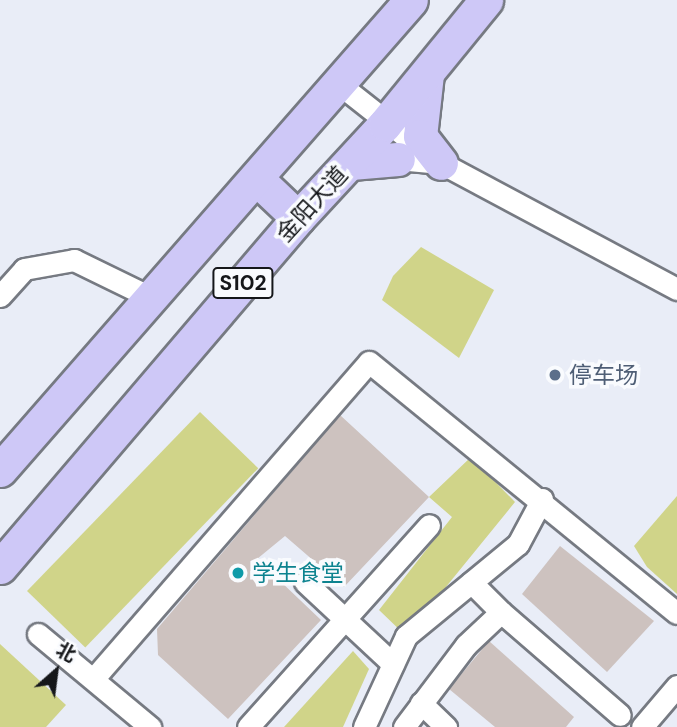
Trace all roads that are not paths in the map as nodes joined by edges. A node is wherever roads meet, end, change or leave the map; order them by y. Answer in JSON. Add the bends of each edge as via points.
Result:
{"nodes":[{"id":1,"x":411,"y":0,"type":"edge"},
{"id":2,"x":475,"y":4,"type":"edge"},
{"id":3,"x":427,"y":74,"type":"junction"},
{"id":4,"x":339,"y":84,"type":"junction"},
{"id":5,"x":385,"y":124,"type":"junction"},
{"id":6,"x":398,"y":159,"type":"joint"},
{"id":7,"x":351,"y":163,"type":"junction"},
{"id":8,"x":441,"y":163,"type":"junction"},
{"id":9,"x":258,"y":180,"type":"junction"},
{"id":10,"x":298,"y":218,"type":"junction"},
{"id":11,"x":677,"y":289,"type":"edge"},
{"id":12,"x":0,"y":296,"type":"edge"},
{"id":13,"x":150,"y":297,"type":"junction"},
{"id":14,"x":0,"y":470,"type":"edge"},
{"id":15,"x":542,"y":499,"type":"junction"},
{"id":16,"x":429,"y":525,"type":"dead end"},
{"id":17,"x":0,"y":567,"type":"edge"},
{"id":18,"x":305,"y":582,"type":"dead end"},
{"id":19,"x":471,"y":582,"type":"junction"},
{"id":20,"x":501,"y":612,"type":"junction"},
{"id":21,"x":677,"y":613,"type":"edge"},
{"id":22,"x":38,"y":634,"type":"dead end"},
{"id":23,"x":393,"y":664,"type":"junction"},
{"id":24,"x":94,"y":677,"type":"junction"},
{"id":25,"x":677,"y":686,"type":"edge"},
{"id":26,"x":421,"y":703,"type":"junction"},
{"id":27,"x":623,"y":723,"type":"edge"},
{"id":28,"x":150,"y":727,"type":"edge"},
{"id":29,"x":248,"y":727,"type":"edge"},
{"id":30,"x":364,"y":727,"type":"edge"},
{"id":31,"x":404,"y":727,"type":"edge"},
{"id":32,"x":446,"y":727,"type":"edge"},
{"id":33,"x":642,"y":727,"type":"edge"}],
"edges":[{"from":1,"to":4,"type":"main road","number":"S102"},
{"from":2,"to":3,"type":"main road","name":"金阳大道","number":"S102"},
{"from":3,"to":5,"type":"main road","name":"金阳大道","number":"S102"},
{"from":3,"to":8,"type":"main road","via":[[420,136]]},
{"from":4,"to":5,"type":"street"},
{"from":4,"to":9,"type":"main road","number":"S102"},
{"from":5,"to":7,"type":"main road","name":"金阳大道","number":"S102"},
{"from":5,"to":8,"type":"street"},
{"from":6,"to":7,"type":"main road"},
{"from":6,"to":8,"type":"street"},
{"from":7,"to":10,"type":"main road","name":"金阳大道","number":"S102"},
{"from":8,"to":11,"type":"street"},
{"from":9,"to":10,"type":"main road"},
{"from":9,"to":13,"type":"main road","number":"S102"},
{"from":10,"to":17,"type":"main road","name":"金阳大道","number":"S102"},
{"from":12,"to":13,"type":"street","via":[[24,268],[74,260],[118,277]]},
{"from":13,"to":14,"type":"main road","number":"S102"},
{"from":15,"to":19,"type":"street","via":[[518,544]]},
{"from":15,"to":21,"type":"street"},
{"from":15,"to":24,"type":"street","via":[[369,362]]},
{"from":16,"to":29,"type":"street"},
{"from":18,"to":23,"type":"street"},
{"from":19,"to":20,"type":"street"},
{"from":19,"to":23,"type":"street","via":[[406,636]]},
{"from":20,"to":26,"type":"street","via":[[466,645]]},
{"from":20,"to":27,"type":"street"},
{"from":22,"to":24,"type":"street"},
{"from":23,"to":30,"type":"street"},
{"from":24,"to":28,"type":"street"},
{"from":25,"to":33,"type":"street"},
{"from":26,"to":31,"type":"street"},
{"from":26,"to":32,"type":"street"}]}
